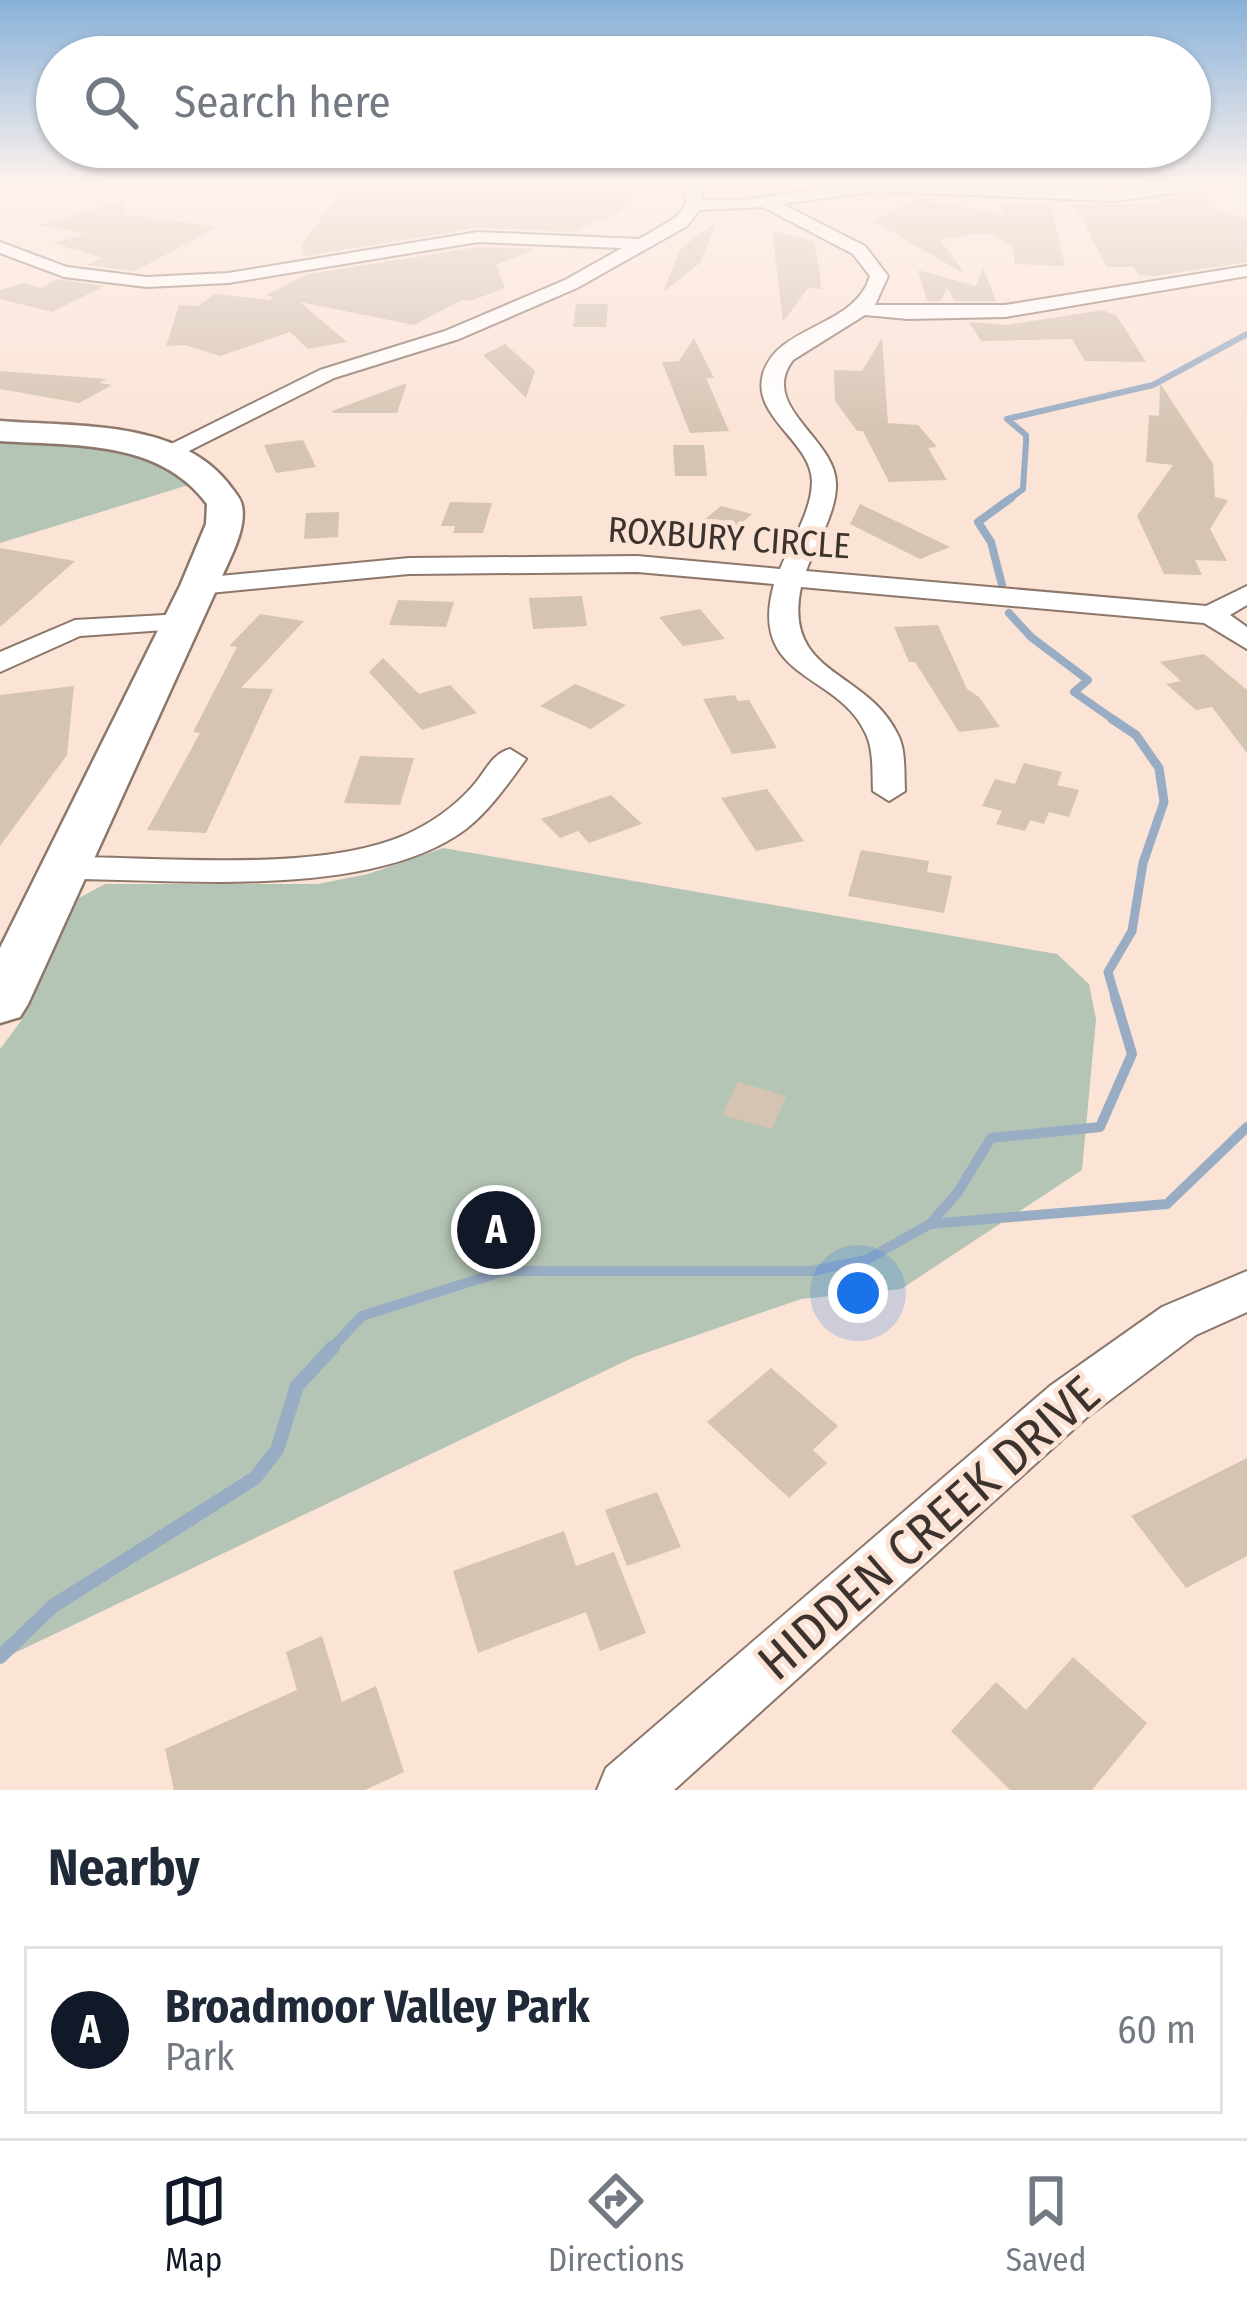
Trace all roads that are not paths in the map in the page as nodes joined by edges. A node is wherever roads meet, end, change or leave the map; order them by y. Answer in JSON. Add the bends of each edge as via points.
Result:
{"nodes":[{"id":1,"x":53,"y":268,"type":"edge"},
{"id":2,"x":292,"y":268,"type":"edge"},
{"id":3,"x":602,"y":268,"type":"edge"},
{"id":4,"x":873,"y":268,"type":"edge"},
{"id":5,"x":1247,"y":272,"type":"edge"},
{"id":6,"x":861,"y":309,"type":"junction"},
{"id":7,"x":0,"y":431,"type":"edge"},
{"id":8,"x":169,"y":454,"type":"junction"},
{"id":9,"x":788,"y":578,"type":"junction"},
{"id":10,"x":1247,"y":594,"type":"edge"},
{"id":11,"x":186,"y":614,"type":"junction"},
{"id":12,"x":1211,"y":615,"type":"junction"},
{"id":13,"x":1247,"y":640,"type":"edge"},
{"id":14,"x":0,"y":662,"type":"edge"},
{"id":15,"x":510,"y":759,"type":"dead end"},
{"id":16,"x":889,"y":791,"type":"dead end"},
{"id":17,"x":67,"y":868,"type":"junction"},
{"id":18,"x":0,"y":1004,"type":"edge"},
{"id":19,"x":1247,"y":1291,"type":"edge"},
{"id":20,"x":628,"y":1790,"type":"edge"}],
"edges":[{"from":1,"to":2,"type":"street","via":[[162,282]]},
{"from":3,"to":8,"type":"street","via":[[452,335],[327,374]]},
{"from":4,"to":6,"type":"street","via":[[880,284]]},
{"from":5,"to":6,"type":"street","via":[[976,314]]},
{"from":6,"to":9,"type":"street","via":[[772,371],[772,389],[822,465],[824,487]]},
{"from":7,"to":8,"type":"street"},
{"from":8,"to":11,"type":"street","via":[[197,466],[225,503],[224,524]]},
{"from":9,"to":11,"type":"street","name":"ROXBURY CIRCLE","via":[[637,564],[471,563]]},
{"from":9,"to":12,"type":"street","name":"ROXBURY CIRCLE"},
{"from":9,"to":16,"type":"street","via":[[784,631],[812,668],[872,718],[884,739]]},
{"from":10,"to":12,"type":"street"},
{"from":11,"to":14,"type":"street","name":"ROXBURY CIRCLE","via":[[50,641]]},
{"from":11,"to":17,"type":"street"},
{"from":12,"to":13,"type":"street"},
{"from":15,"to":17,"type":"street","via":[[490,791],[432,838],[355,864]]},
{"from":17,"to":18,"type":"street"},
{"from":19,"to":20,"type":"street","name":"HIDDEN CREEK DRIVE","via":[[1180,1321],[1068,1402]]}]}
